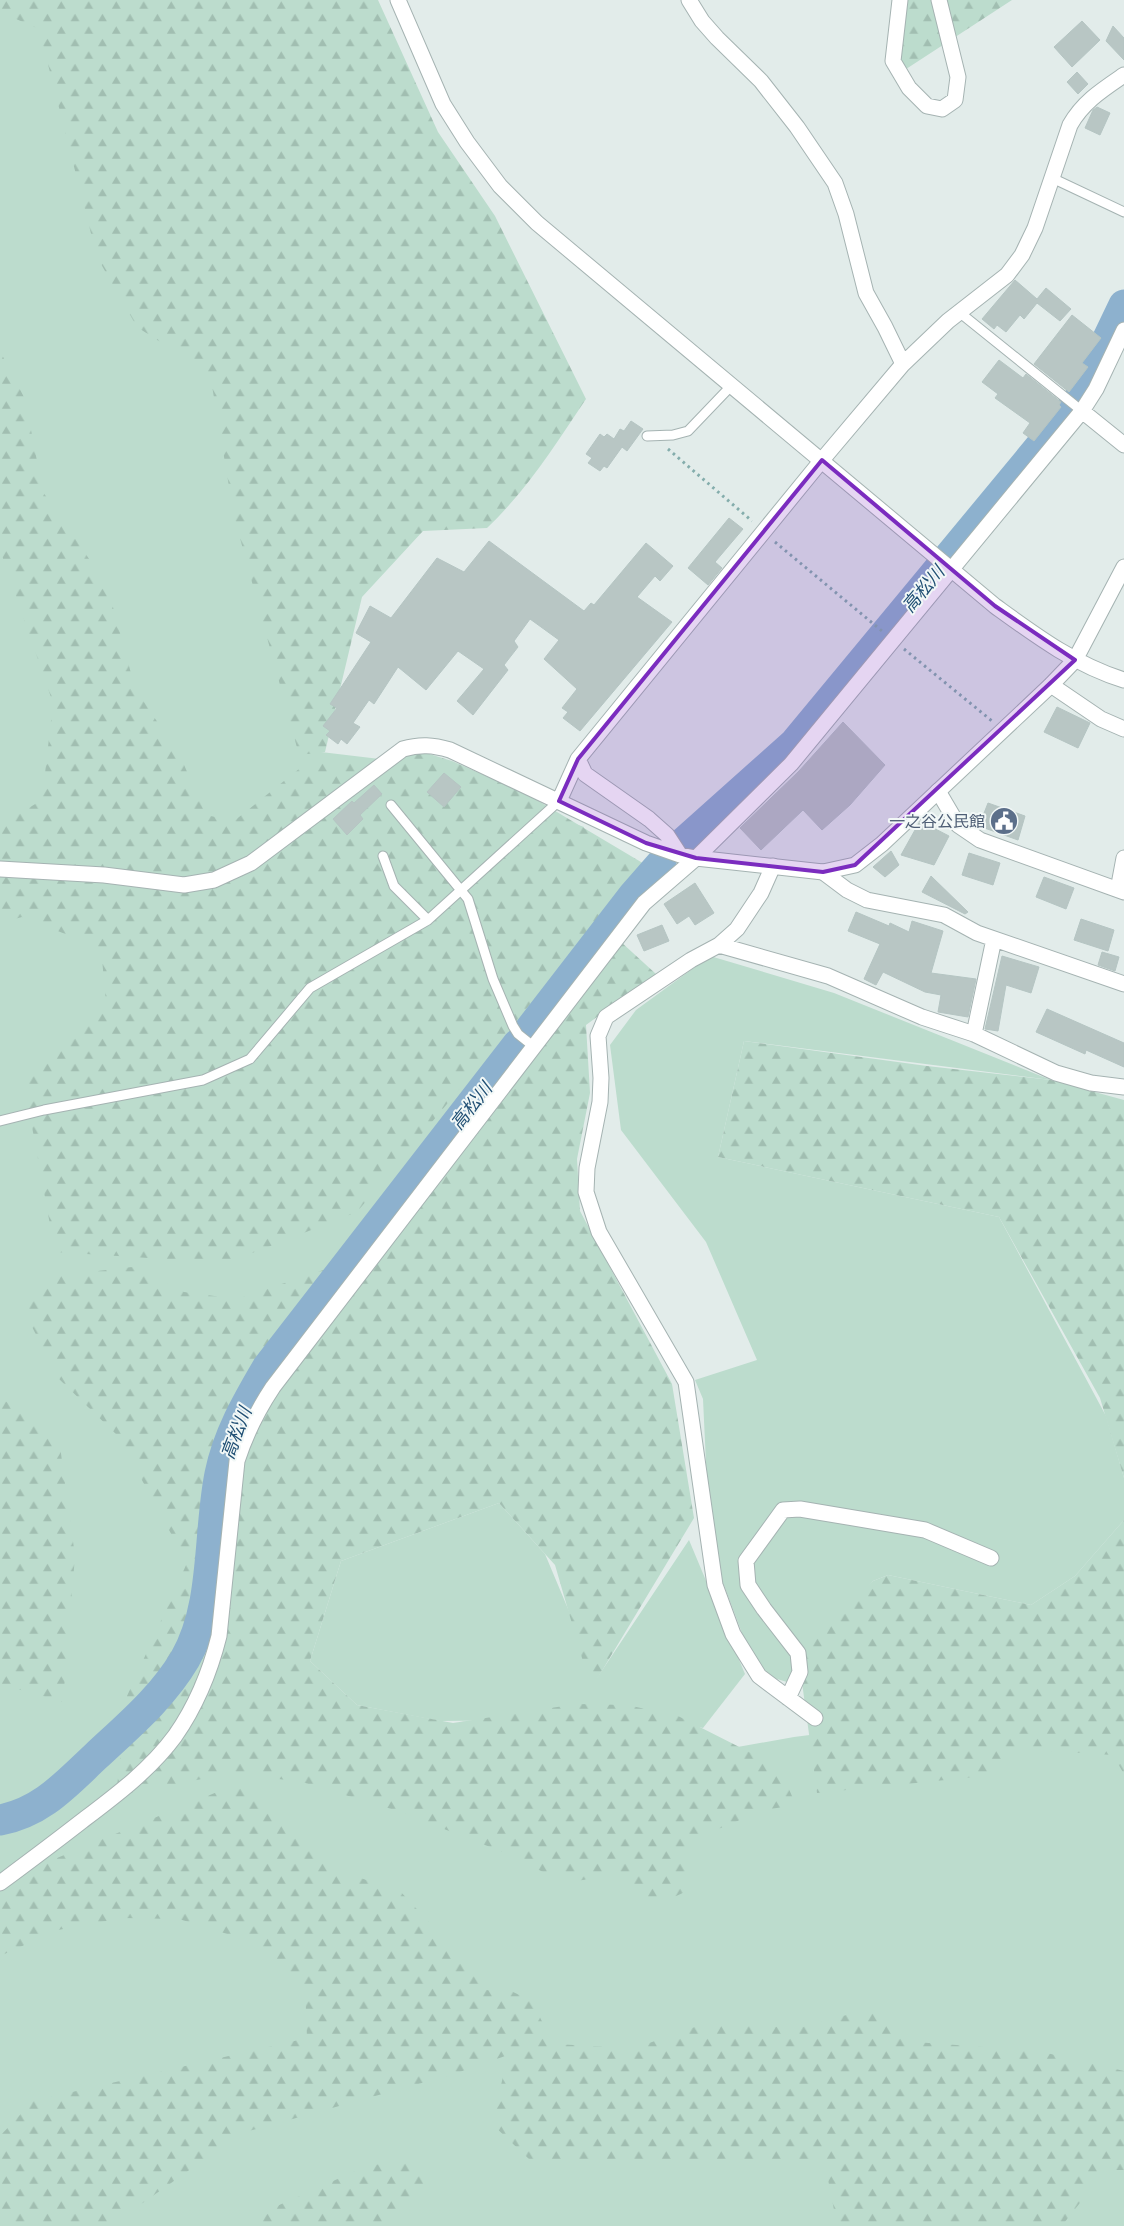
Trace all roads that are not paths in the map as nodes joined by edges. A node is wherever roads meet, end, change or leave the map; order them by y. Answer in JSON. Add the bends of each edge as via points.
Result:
{"nodes":[{"id":1,"x":398,"y":0,"type":"edge"},
{"id":2,"x":689,"y":0,"type":"edge"},
{"id":3,"x":900,"y":0,"type":"edge"},
{"id":4,"x":938,"y":0,"type":"edge"},
{"id":5,"x":1124,"y":75,"type":"edge"},
{"id":6,"x":1052,"y":178,"type":"junction"},
{"id":7,"x":1124,"y":212,"type":"edge"},
{"id":8,"x":959,"y":312,"type":"junction"},
{"id":9,"x":1124,"y":330,"type":"edge"},
{"id":10,"x":903,"y":364,"type":"junction"},
{"id":11,"x":732,"y":385,"type":"junction"},
{"id":12,"x":1082,"y":410,"type":"junction"},
{"id":13,"x":647,"y":436,"type":"dead end"},
{"id":14,"x":1124,"y":445,"type":"edge"},
{"id":15,"x":822,"y":460,"type":"junction"},
{"id":16,"x":946,"y":564,"type":"junction"},
{"id":17,"x":1124,"y":567,"type":"edge"},
{"id":18,"x":1075,"y":660,"type":"junction"},
{"id":19,"x":1124,"y":680,"type":"edge"},
{"id":20,"x":1051,"y":685,"type":"junction"},
{"id":21,"x":1124,"y":730,"type":"edge"},
{"id":22,"x":578,"y":759,"type":"junction"},
{"id":23,"x":938,"y":791,"type":"junction"},
{"id":24,"x":559,"y":801,"type":"junction"},
{"id":25,"x":391,"y":805,"type":"dead end"},
{"id":26,"x":680,"y":855,"type":"junction"},
{"id":27,"x":383,"y":856,"type":"dead end"},
{"id":28,"x":696,"y":858,"type":"junction"},
{"id":29,"x":1124,"y":858,"type":"edge"},
{"id":30,"x":773,"y":866,"type":"junction"},
{"id":31,"x":0,"y":869,"type":"edge"},
{"id":32,"x":823,"y":872,"type":"junction"},
{"id":33,"x":460,"y":891,"type":"junction"},
{"id":34,"x":1121,"y":891,"type":"edge"},
{"id":35,"x":428,"y":920,"type":"junction"},
{"id":36,"x":994,"y":939,"type":"junction"},
{"id":37,"x":719,"y":945,"type":"junction"},
{"id":38,"x":1124,"y":984,"type":"edge"},
{"id":39,"x":974,"y":1034,"type":"junction"},
{"id":40,"x":533,"y":1046,"type":"junction"},
{"id":41,"x":1124,"y":1087,"type":"edge"},
{"id":42,"x":0,"y":1121,"type":"edge"},
{"id":43,"x":991,"y":1558,"type":"dead end"},
{"id":44,"x":788,"y":1698,"type":"junction"},
{"id":45,"x":815,"y":1718,"type":"dead end"},
{"id":46,"x":0,"y":1883,"type":"edge"}],
"edges":[{"from":1,"to":11,"type":"street","via":[[443,104],[500,186],[537,223]]},
{"from":2,"to":10,"type":"street","via":[[717,38],[761,81],[835,183],[866,293]]},
{"from":3,"to":4,"type":"street","via":[[893,61],[909,88],[927,106],[942,109],[955,100],[958,77]]},
{"from":5,"to":6,"type":"street","via":[[1093,95],[1078,112],[1070,125]]},
{"from":6,"to":7,"type":"lane"},
{"from":6,"to":8,"type":"street","via":[[1022,255],[1007,275]]},
{"from":8,"to":10,"type":"street"},
{"from":8,"to":12,"type":"lane"},
{"from":9,"to":12,"type":"street","via":[[1096,389]]},
{"from":10,"to":15,"type":"street"},
{"from":11,"to":13,"type":"lane","via":[[688,431]]},
{"from":11,"to":15,"type":"street"},
{"from":12,"to":14,"type":"street"},
{"from":12,"to":16,"type":"street"},
{"from":15,"to":16,"type":"street"},
{"from":15,"to":22,"type":"street"},
{"from":16,"to":18,"type":"street","via":[[1037,636]]},
{"from":16,"to":28,"type":"street","via":[[893,640],[791,764]]},
{"from":17,"to":18,"type":"street"},
{"from":18,"to":19,"type":"street"},
{"from":18,"to":20,"type":"street"},
{"from":20,"to":21,"type":"street","via":[[1101,719]]},
{"from":20,"to":23,"type":"street"},
{"from":22,"to":24,"type":"street"},
{"from":22,"to":26,"type":"street","via":[[584,774],[667,834]]},
{"from":23,"to":32,"type":"street","via":[[855,865]]},
{"from":23,"to":34,"type":"street","via":[[958,825],[980,840]]},
{"from":24,"to":26,"type":"street"},
{"from":24,"to":31,"type":"street","via":[[450,750],[416,745],[403,749],[251,863],[214,880],[184,885],[104,875]]},
{"from":24,"to":33,"type":"lane"},
{"from":25,"to":33,"type":"lane"},
{"from":26,"to":28,"type":"street"},
{"from":27,"to":35,"type":"lane","via":[[394,886]]},
{"from":28,"to":30,"type":"street"},
{"from":28,"to":40,"type":"street","via":[[644,903]]},
{"from":29,"to":34,"type":"street"},
{"from":30,"to":32,"type":"street"},
{"from":30,"to":37,"type":"street","via":[[761,893],[737,929]]},
{"from":32,"to":36,"type":"street","via":[[867,900],[944,915]]},
{"from":33,"to":35,"type":"lane"},
{"from":33,"to":40,"type":"lane","via":[[472,907],[494,979],[513,1026]]},
{"from":35,"to":42,"type":"lane","via":[[310,988],[250,1060],[203,1080]]},
{"from":36,"to":38,"type":"street"},
{"from":36,"to":39,"type":"street"},
{"from":37,"to":39,"type":"street","via":[[828,976]]},
{"from":37,"to":44,"type":"street","via":[[690,960],[606,1017],[598,1036],[600,1102],[587,1168],[586,1192],[599,1232],[686,1382],[716,1585],[733,1634],[759,1676]]},
{"from":39,"to":41,"type":"street","via":[[1056,1073],[1090,1083]]},
{"from":40,"to":46,"type":"street","via":[[255,1414],[244,1437],[238,1461],[219,1636],[214,1658],[191,1711],[157,1758],[123,1790]]},
{"from":43,"to":44,"type":"street","via":[[925,1530],[800,1509],[782,1510],[746,1561],[748,1585],[798,1653],[800,1672]]},
{"from":44,"to":45,"type":"street"}]}
